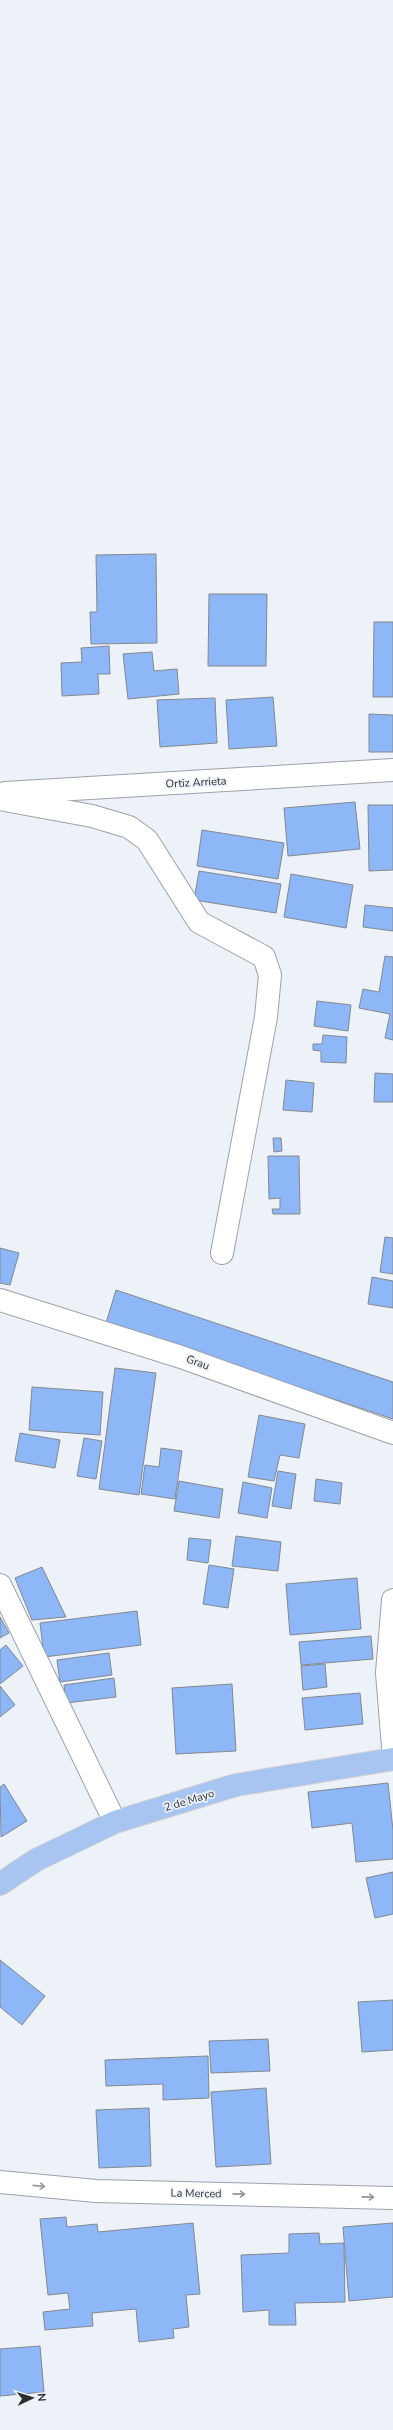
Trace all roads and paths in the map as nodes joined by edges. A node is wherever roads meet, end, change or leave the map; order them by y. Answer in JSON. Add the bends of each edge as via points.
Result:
{"nodes":[{"id":1,"x":393,"y":770,"type":"edge"},
{"id":2,"x":0,"y":793,"type":"edge"},
{"id":3,"x":0,"y":799,"type":"edge"},
{"id":4,"x":222,"y":1253,"type":"dead end"},
{"id":5,"x":0,"y":1300,"type":"edge"},
{"id":6,"x":393,"y":1433,"type":"edge"},
{"id":7,"x":0,"y":1585,"type":"edge"},
{"id":8,"x":393,"y":1600,"type":"edge"},
{"id":9,"x":393,"y":1747,"type":"edge"},
{"id":10,"x":393,"y":1759,"type":"edge"},
{"id":11,"x":115,"y":1822,"type":"junction"},
{"id":12,"x":0,"y":1884,"type":"edge"},
{"id":13,"x":0,"y":2182,"type":"edge"},
{"id":14,"x":393,"y":2198,"type":"edge"}],
"edges":[{"from":1,"to":2,"type":"street","name":"Ortiz Arrieta"},
{"from":3,"to":4,"type":"street","via":[[92,816],[129,827],[147,840],[199,922],[264,957],[270,975],[266,1017]]},
{"from":5,"to":6,"type":"street","name":"Grau","via":[[181,1356]]},
{"from":7,"to":11,"type":"street"},
{"from":8,"to":9,"type":"street","via":[[387,1672]]},
{"from":10,"to":11,"type":"main road","name":"2 de Mayo","via":[[236,1785]]},
{"from":11,"to":12,"type":"main road","name":"2 de Mayo","via":[[36,1860]]},
{"from":13,"to":14,"type":"street","name":"La Merced","one_way":true,"via":[[96,2191]]}]}
